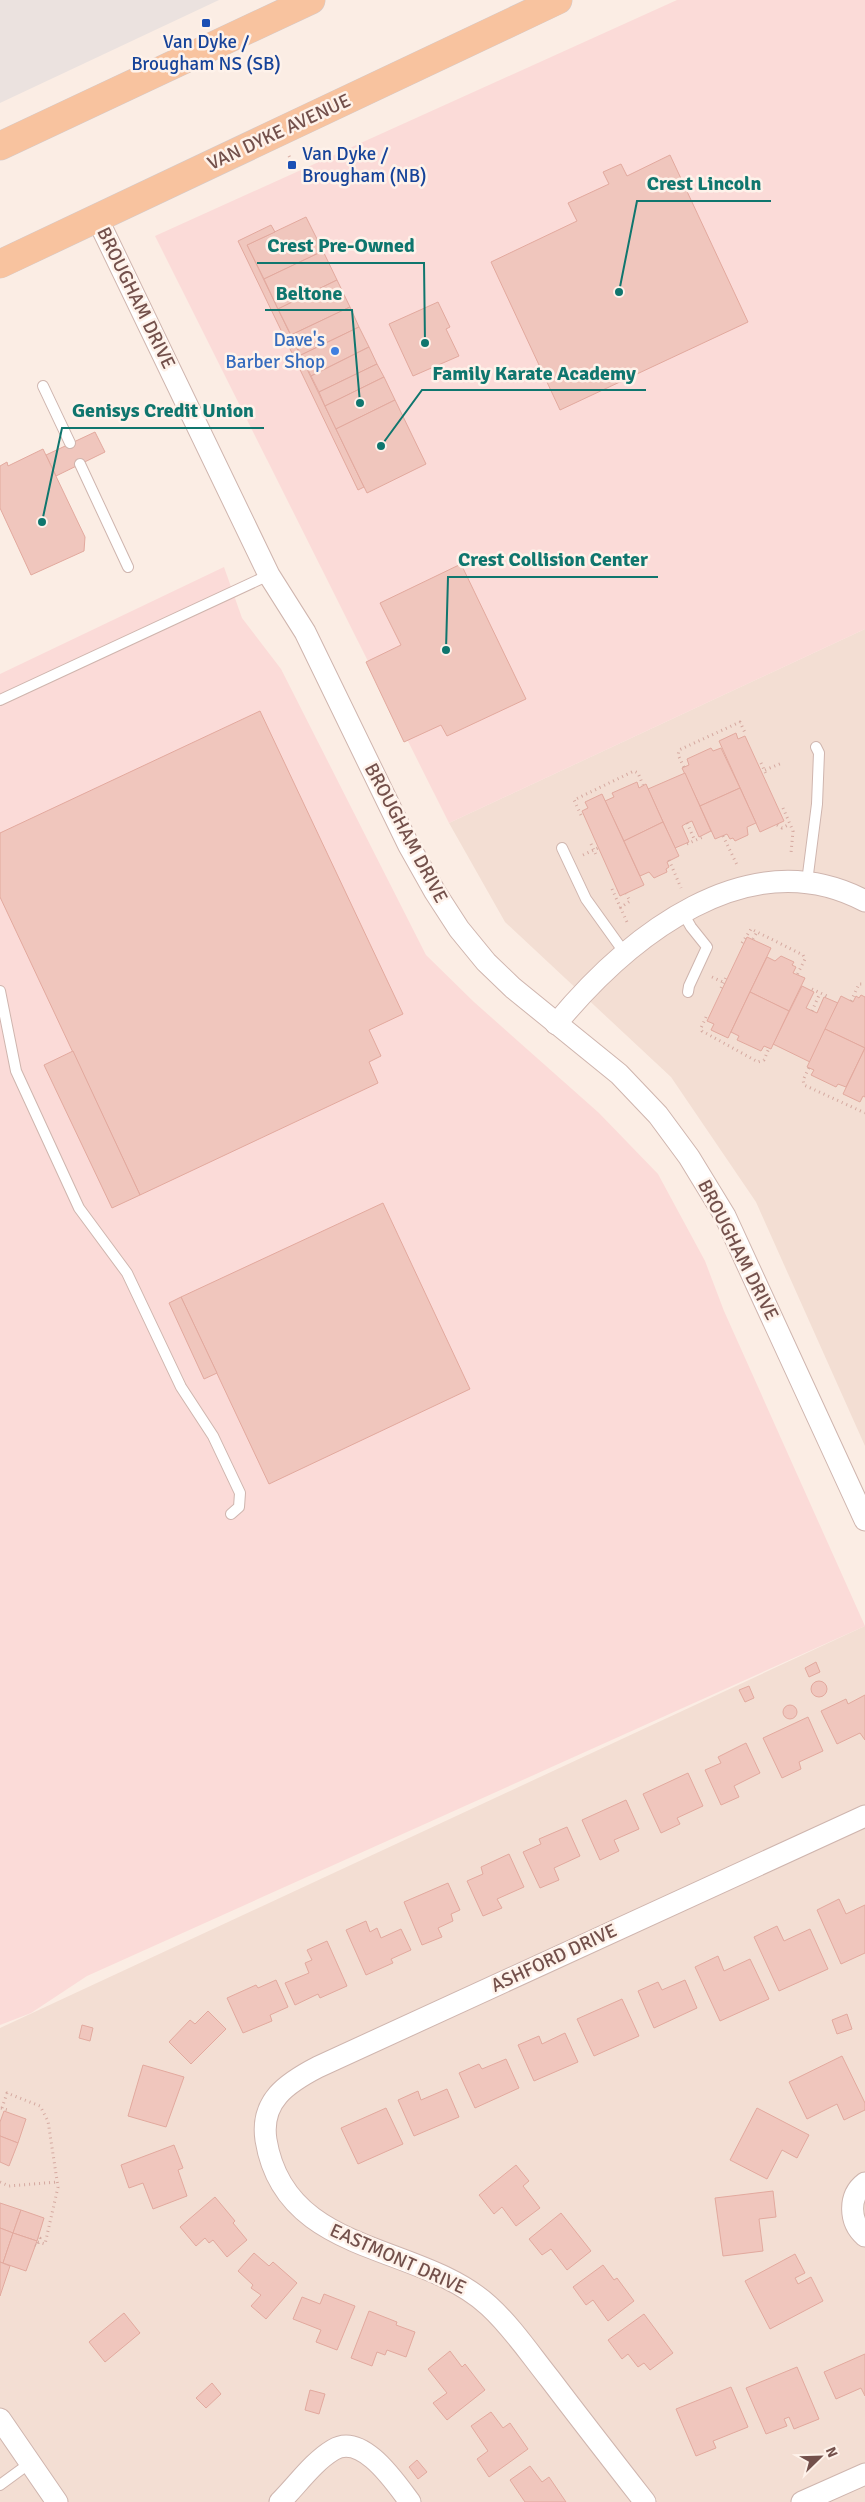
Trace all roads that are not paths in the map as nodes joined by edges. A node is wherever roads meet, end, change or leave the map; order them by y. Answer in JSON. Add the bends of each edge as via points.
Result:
{"nodes":[{"id":1,"x":311,"y":0,"type":"edge"},
{"id":2,"x":558,"y":0,"type":"edge"},
{"id":3,"x":0,"y":146,"type":"edge"},
{"id":4,"x":97,"y":218,"type":"junction"},
{"id":5,"x":0,"y":264,"type":"edge"},
{"id":6,"x":43,"y":386,"type":"dead end"},
{"id":7,"x":70,"y":444,"type":"dead end"},
{"id":8,"x":80,"y":464,"type":"dead end"},
{"id":9,"x":128,"y":567,"type":"dead end"},
{"id":10,"x":269,"y":575,"type":"junction"},
{"id":11,"x":0,"y":700,"type":"edge"},
{"id":12,"x":816,"y":746,"type":"dead end"},
{"id":13,"x":562,"y":848,"type":"dead end"},
{"id":14,"x":807,"y":882,"type":"junction"},
{"id":15,"x":865,"y":901,"type":"edge"},
{"id":16,"x":683,"y":913,"type":"junction"},
{"id":17,"x":624,"y":952,"type":"junction"},
{"id":18,"x":0,"y":991,"type":"edge"},
{"id":19,"x":688,"y":992,"type":"dead end"},
{"id":20,"x":556,"y":1024,"type":"junction"},
{"id":21,"x":231,"y":1514,"type":"dead end"},
{"id":22,"x":865,"y":1520,"type":"edge"},
{"id":23,"x":865,"y":1816,"type":"edge"},
{"id":24,"x":264,"y":2124,"type":"joint"},
{"id":25,"x":865,"y":2183,"type":"edge"},
{"id":26,"x":865,"y":2236,"type":"edge"},
{"id":27,"x":0,"y":2419,"type":"edge"},
{"id":28,"x":30,"y":2462,"type":"junction"},
{"id":29,"x":865,"y":2474,"type":"edge"},
{"id":30,"x":0,"y":2485,"type":"edge"},
{"id":31,"x":57,"y":2502,"type":"edge"},
{"id":32,"x":280,"y":2502,"type":"edge"},
{"id":33,"x":410,"y":2502,"type":"edge"},
{"id":34,"x":645,"y":2502,"type":"edge"},
{"id":35,"x":802,"y":2502,"type":"edge"}],
"edges":[{"from":1,"to":3,"type":"main road"},
{"from":2,"to":4,"type":"main road","name":"VAN DYKE AVENUE"},
{"from":4,"to":5,"type":"main road","name":"VAN DYKE AVENUE"},
{"from":4,"to":10,"type":"street","name":"BROUGHAM DRIVE"},
{"from":6,"to":7,"type":"lane"},
{"from":8,"to":9,"type":"lane"},
{"from":10,"to":11,"type":"lane"},
{"from":10,"to":20,"type":"street","name":"BROUGHAM DRIVE","via":[[306,632],[408,844],[435,892],[486,962]]},
{"from":12,"to":14,"type":"lane","via":[[817,804]]},
{"from":13,"to":17,"type":"lane","via":[[586,900]]},
{"from":14,"to":15,"type":"street","via":[[830,886]]},
{"from":14,"to":16,"type":"street","via":[[746,885]]},
{"from":16,"to":17,"type":"street"},
{"from":16,"to":19,"type":"lane","via":[[707,947]]},
{"from":17,"to":20,"type":"street","via":[[579,996]]},
{"from":18,"to":21,"type":"lane","via":[[16,1072],[79,1208],[127,1273],[180,1387],[213,1436],[240,1493],[240,1507]]},
{"from":20,"to":22,"type":"street","name":"BROUGHAM DRIVE","via":[[619,1074],[658,1115],[689,1156],[725,1216]]},
{"from":23,"to":24,"type":"street","name":"ASHFORD DRIVE","via":[[294,2079],[277,2094]]},
{"from":24,"to":34,"type":"street","name":"EASTMONT DRIVE","via":[[269,2157],[285,2190],[307,2213],[347,2239],[468,2288],[514,2334]]},
{"from":25,"to":26,"type":"street","via":[[854,2195],[852,2206],[860,2231]]},
{"from":27,"to":28,"type":"street"},
{"from":28,"to":30,"type":"lane"},
{"from":28,"to":31,"type":"street"},
{"from":29,"to":35,"type":"street"},
{"from":32,"to":33,"type":"street","via":[[334,2449],[346,2445],[358,2448],[372,2458]]}]}
